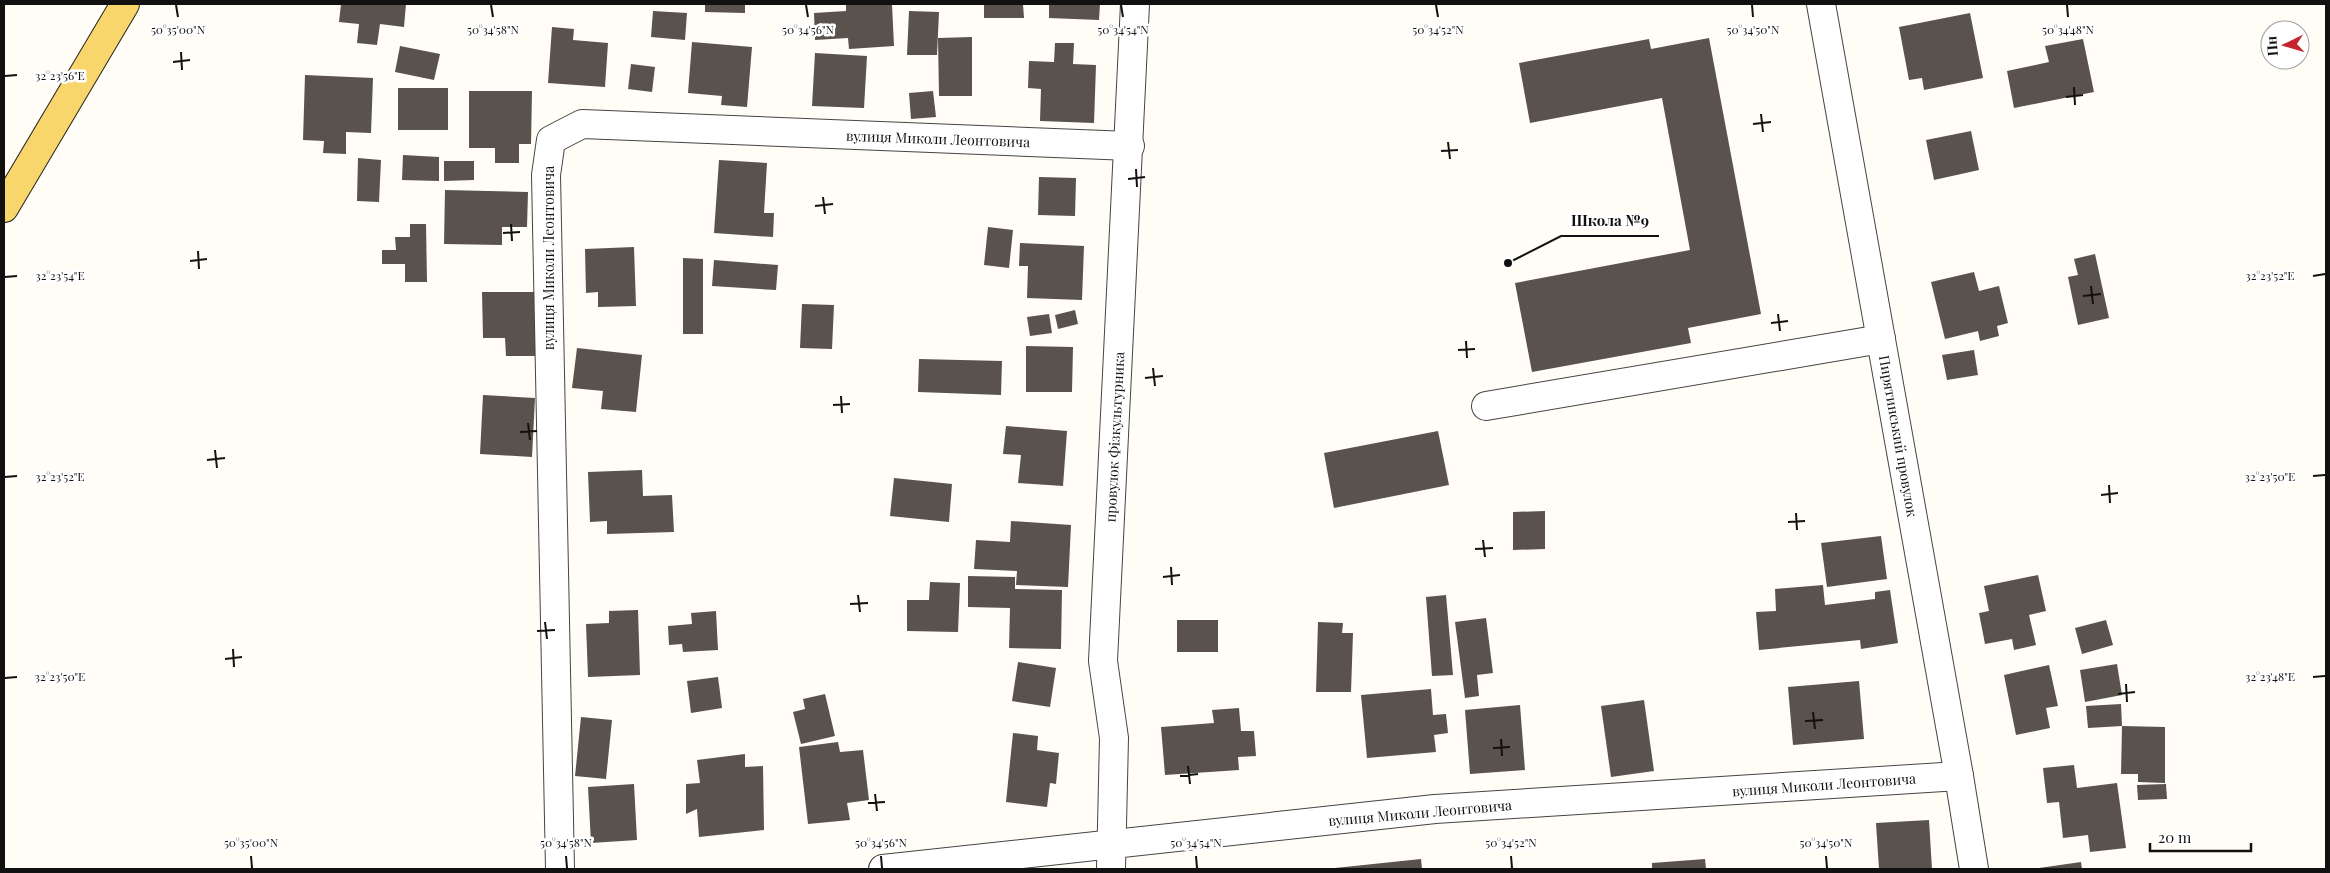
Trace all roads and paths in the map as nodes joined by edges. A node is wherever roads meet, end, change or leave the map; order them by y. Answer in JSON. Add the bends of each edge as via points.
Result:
{"nodes":[{"id":1,"x":125,"y":4,"type":"edge"},
{"id":2,"x":1136,"y":4,"type":"edge"},
{"id":3,"x":1821,"y":4,"type":"edge"},
{"id":4,"x":1130,"y":146,"type":"junction"},
{"id":5,"x":4,"y":208,"type":"edge"},
{"id":6,"x":1881,"y":339,"type":"junction"},
{"id":7,"x":1486,"y":406,"type":"dead end"},
{"id":8,"x":1959,"y":776,"type":"junction"},
{"id":9,"x":1112,"y":857,"type":"edge"},
{"id":10,"x":560,"y":869,"type":"edge"},
{"id":11,"x":883,"y":869,"type":"edge"},
{"id":12,"x":1974,"y":869,"type":"edge"}],
"edges":[{"from":1,"to":5,"type":"main road"},
{"from":2,"to":4,"type":"street","name":"провулок Фізкультурника"},
{"from":3,"to":6,"type":"street","name":"Пирятинський провулок"},
{"from":4,"to":9,"type":"street","name":"провулок Фізкультурника","via":[[1103,661],[1114,738]]},
{"from":4,"to":10,"type":"street","name":"вулиця Миколи Леонтовича","via":[[582,124],[551,140],[546,176]]},
{"from":6,"to":7,"type":"street"},
{"from":6,"to":8,"type":"street","name":"Пирятинський провулок"},
{"from":8,"to":9,"type":"street","name":"вулиця Миколи Леонтовича","via":[[1435,809]]},
{"from":8,"to":12,"type":"street","name":"Пирятинський провулок"},
{"from":9,"to":11,"type":"street","name":"вулиця Миколи Леонтовича"}]}
